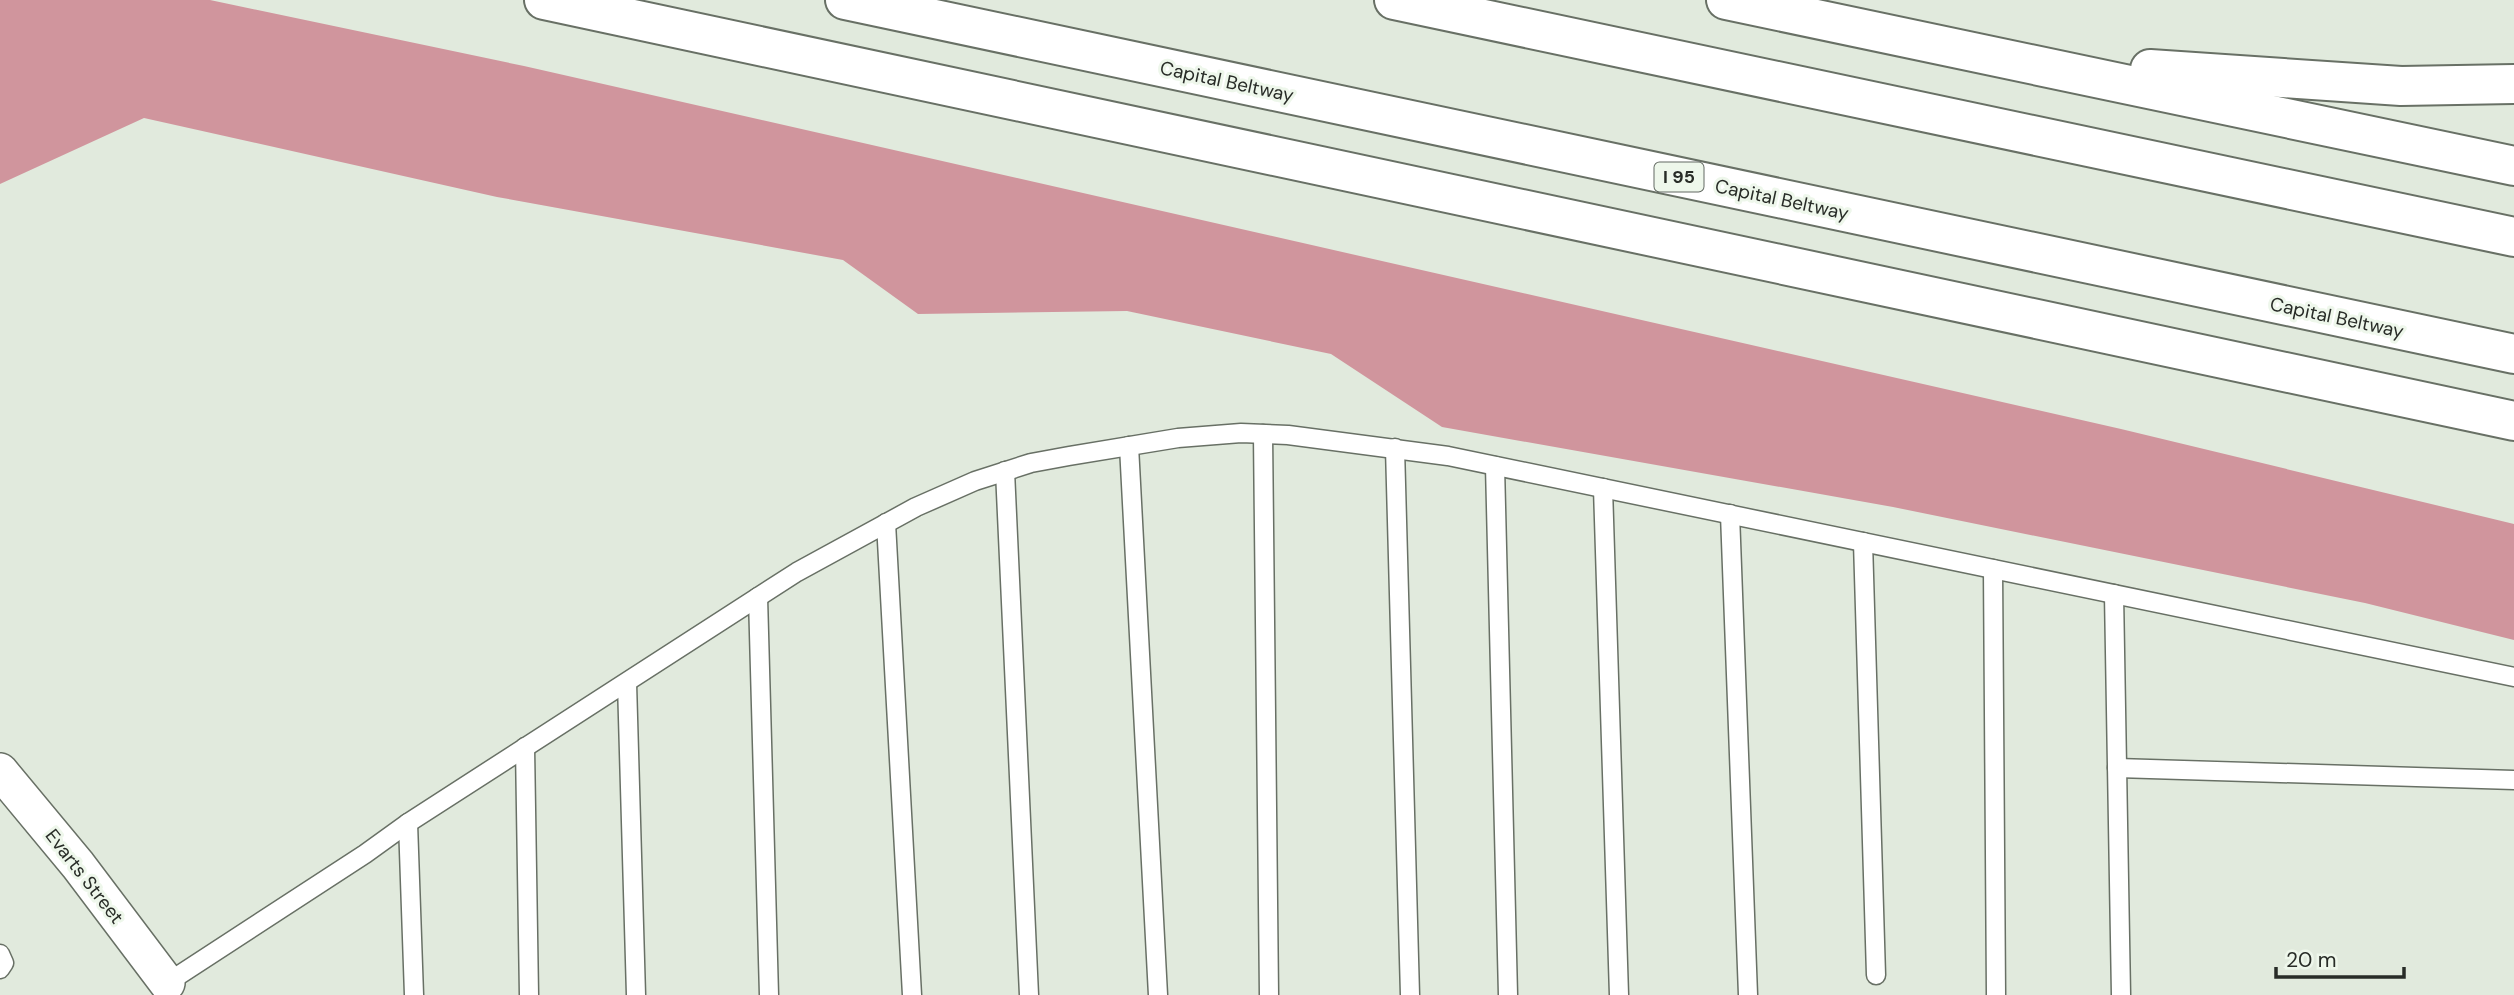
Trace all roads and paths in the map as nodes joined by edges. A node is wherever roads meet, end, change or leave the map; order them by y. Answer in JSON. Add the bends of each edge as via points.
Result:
{"nodes":[{"id":1,"x":544,"y":0,"type":"edge"},
{"id":2,"x":845,"y":0,"type":"edge"},
{"id":3,"x":1394,"y":0,"type":"edge"},
{"id":4,"x":1726,"y":0,"type":"edge"},
{"id":5,"x":1994,"y":57,"type":"junction"},
{"id":6,"x":2514,"y":84,"type":"edge"},
{"id":7,"x":2514,"y":166,"type":"edge"},
{"id":8,"x":2514,"y":237,"type":"edge"},
{"id":9,"x":2514,"y":354,"type":"edge"},
{"id":10,"x":2371,"y":391,"type":"junction"},
{"id":11,"x":2514,"y":421,"type":"edge"},
{"id":12,"x":1262,"y":434,"type":"junction"},
{"id":13,"x":2514,"y":439,"type":"edge"},
{"id":14,"x":1129,"y":446,"type":"junction"},
{"id":15,"x":1395,"y":448,"type":"junction"},
{"id":16,"x":1495,"y":466,"type":"junction"},
{"id":17,"x":1005,"y":471,"type":"junction"},
{"id":18,"x":1603,"y":488,"type":"junction"},
{"id":19,"x":1730,"y":514,"type":"junction"},
{"id":20,"x":886,"y":523,"type":"junction"},
{"id":21,"x":1863,"y":542,"type":"junction"},
{"id":22,"x":1993,"y":569,"type":"junction"},
{"id":23,"x":2114,"y":594,"type":"junction"},
{"id":24,"x":758,"y":597,"type":"junction"},
{"id":25,"x":2514,"y":677,"type":"edge"},
{"id":26,"x":627,"y":682,"type":"junction"},
{"id":27,"x":525,"y":747,"type":"junction"},
{"id":28,"x":2117,"y":768,"type":"junction"},
{"id":29,"x":0,"y":771,"type":"edge"},
{"id":30,"x":2514,"y":780,"type":"edge"},
{"id":31,"x":408,"y":823,"type":"junction"},
{"id":32,"x":0,"y":954,"type":"edge"},
{"id":33,"x":0,"y":969,"type":"edge"},
{"id":34,"x":1876,"y":975,"type":"dead end"},
{"id":35,"x":167,"y":983,"type":"joint"},
{"id":36,"x":414,"y":995,"type":"edge"},
{"id":37,"x":528,"y":995,"type":"edge"},
{"id":38,"x":636,"y":995,"type":"edge"},
{"id":39,"x":769,"y":995,"type":"edge"},
{"id":40,"x":912,"y":995,"type":"edge"},
{"id":41,"x":1029,"y":995,"type":"edge"},
{"id":42,"x":1158,"y":995,"type":"edge"},
{"id":43,"x":1269,"y":995,"type":"edge"},
{"id":44,"x":1410,"y":995,"type":"edge"},
{"id":45,"x":1508,"y":995,"type":"edge"},
{"id":46,"x":1619,"y":995,"type":"edge"},
{"id":47,"x":1748,"y":995,"type":"edge"},
{"id":48,"x":1996,"y":995,"type":"edge"},
{"id":49,"x":2121,"y":995,"type":"edge"}],
"edges":[{"from":1,"to":10,"type":"highway"},
{"from":2,"to":9,"type":"highway","name":"Capital Beltway","number":"I 95"},
{"from":3,"to":8,"type":"highway"},
{"from":4,"to":5,"type":"highway"},
{"from":5,"to":6,"type":"highway","via":[[2400,86]]},
{"from":5,"to":7,"type":"highway"},
{"from":10,"to":11,"type":"highway"},
{"from":10,"to":13,"type":"highway"},
{"from":12,"to":14,"type":"lane","via":[[1178,438]]},
{"from":12,"to":15,"type":"lane"},
{"from":12,"to":43,"type":"lane"},
{"from":14,"to":17,"type":"lane"},
{"from":14,"to":42,"type":"lane"},
{"from":15,"to":16,"type":"lane"},
{"from":15,"to":44,"type":"lane"},
{"from":16,"to":18,"type":"lane"},
{"from":16,"to":45,"type":"lane"},
{"from":17,"to":20,"type":"lane"},
{"from":17,"to":41,"type":"lane"},
{"from":18,"to":19,"type":"lane"},
{"from":18,"to":46,"type":"lane"},
{"from":19,"to":21,"type":"lane"},
{"from":19,"to":47,"type":"lane"},
{"from":20,"to":24,"type":"lane"},
{"from":20,"to":40,"type":"lane"},
{"from":21,"to":22,"type":"lane"},
{"from":21,"to":34,"type":"lane"},
{"from":22,"to":23,"type":"lane"},
{"from":22,"to":48,"type":"lane"},
{"from":23,"to":25,"type":"lane"},
{"from":23,"to":28,"type":"lane"},
{"from":24,"to":26,"type":"lane"},
{"from":24,"to":39,"type":"lane"},
{"from":26,"to":27,"type":"lane"},
{"from":26,"to":38,"type":"lane"},
{"from":27,"to":31,"type":"lane"},
{"from":27,"to":37,"type":"lane"},
{"from":28,"to":30,"type":"lane"},
{"from":28,"to":49,"type":"lane"},
{"from":29,"to":35,"type":"street","name":"Evarts Street"},
{"from":31,"to":35,"type":"lane"},
{"from":31,"to":36,"type":"lane"},
{"from":32,"to":33,"type":"lane","via":[[4,964]]}]}
